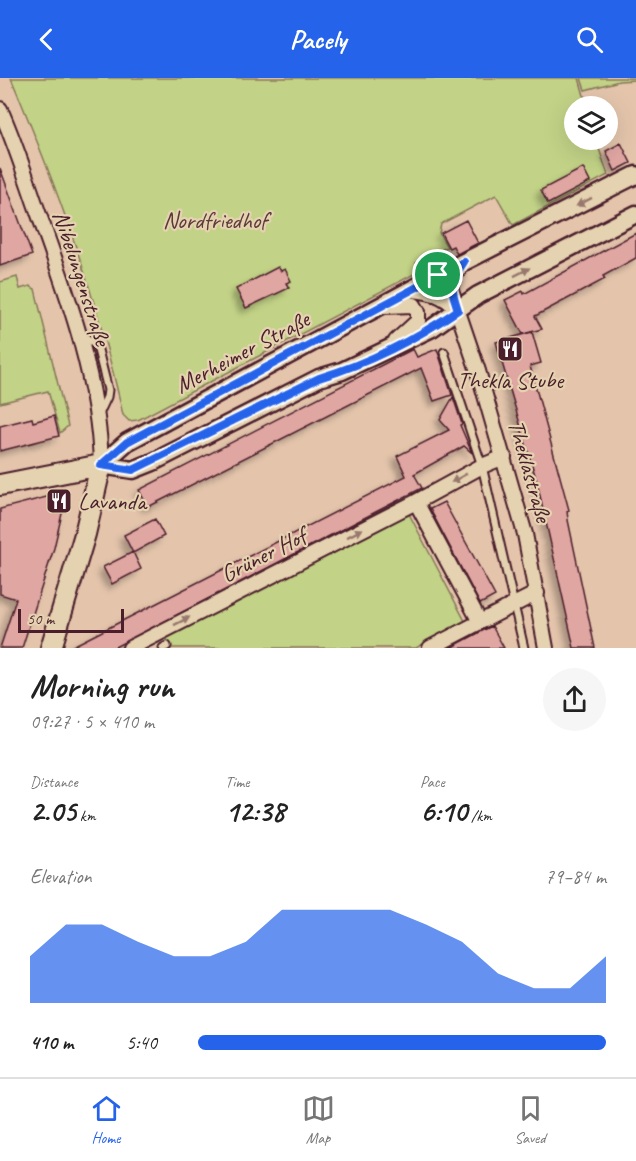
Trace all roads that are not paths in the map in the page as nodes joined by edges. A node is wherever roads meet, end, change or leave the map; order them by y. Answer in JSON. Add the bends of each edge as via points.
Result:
{"nodes":[{"id":1,"x":0,"y":109,"type":"edge"},
{"id":2,"x":636,"y":175,"type":"edge"},
{"id":3,"x":636,"y":214,"type":"edge"},
{"id":4,"x":464,"y":262,"type":"junction"},
{"id":5,"x":412,"y":291,"type":"junction"},
{"id":6,"x":382,"y":307,"type":"junction"},
{"id":7,"x":458,"y":310,"type":"junction"},
{"id":8,"x":384,"y":352,"type":"junction"},
{"id":9,"x":444,"y":352,"type":"dead end"},
{"id":10,"x":504,"y":458,"type":"junction"},
{"id":11,"x":101,"y":465,"type":"junction"},
{"id":12,"x":482,"y":466,"type":"junction"},
{"id":13,"x":0,"y":485,"type":"edge"},
{"id":14,"x":416,"y":502,"type":"junction"},
{"id":15,"x":537,"y":593,"type":"junction"},
{"id":16,"x":515,"y":603,"type":"junction"},
{"id":17,"x":480,"y":622,"type":"junction"},
{"id":18,"x":51,"y":648,"type":"edge"},
{"id":19,"x":129,"y":648,"type":"edge"},
{"id":20,"x":430,"y":648,"type":"edge"},
{"id":21,"x":524,"y":648,"type":"edge"},
{"id":22,"x":546,"y":648,"type":"edge"}],
"edges":[{"from":1,"to":11,"type":"street","name":"Nibelungenstraße","via":[[78,332],[98,416]]},
{"from":2,"to":4,"type":"street","name":"Merheimer Straße","one_way":true},
{"from":7,"to":3,"type":"street","one_way":true,"via":[[478,295]]},
{"from":4,"to":5,"type":"street","name":"Merheimer Straße"},
{"from":4,"to":7,"type":"street","via":[[450,288]]},
{"from":5,"to":6,"type":"street","name":"Merheimer Straße"},
{"from":5,"to":7,"type":"street","via":[[445,297]]},
{"from":6,"to":8,"type":"street","via":[[414,305],[418,312],[418,321]]},
{"from":6,"to":11,"type":"street","name":"Merheimer Straße","via":[[127,442]]},
{"from":7,"to":8,"type":"street"},
{"from":7,"to":10,"type":"street","name":"Theklastraße"},
{"from":8,"to":11,"type":"street","via":[[319,378],[133,470]]},
{"from":9,"to":12,"type":"lane","name":"Theklastraße"},
{"from":10,"to":12,"type":"street","name":"Grüner Hof"},
{"from":10,"to":15,"type":"street","name":"Theklastraße"},
{"from":11,"to":13,"type":"main road"},
{"from":11,"to":18,"type":"main road"},
{"from":12,"to":14,"type":"street","name":"Grüner Hof","one_way":true},
{"from":12,"to":16,"type":"lane","name":"Theklastraße"},
{"from":14,"to":17,"type":"street"},
{"from":19,"to":14,"type":"street","name":"Grüner Hof","one_way":true},
{"from":15,"to":16,"type":"street"},
{"from":15,"to":22,"type":"street","name":"Theklastraße"},
{"from":16,"to":17,"type":"street"},
{"from":16,"to":21,"type":"lane","name":"Theklastraße"},
{"from":17,"to":20,"type":"street"}]}
